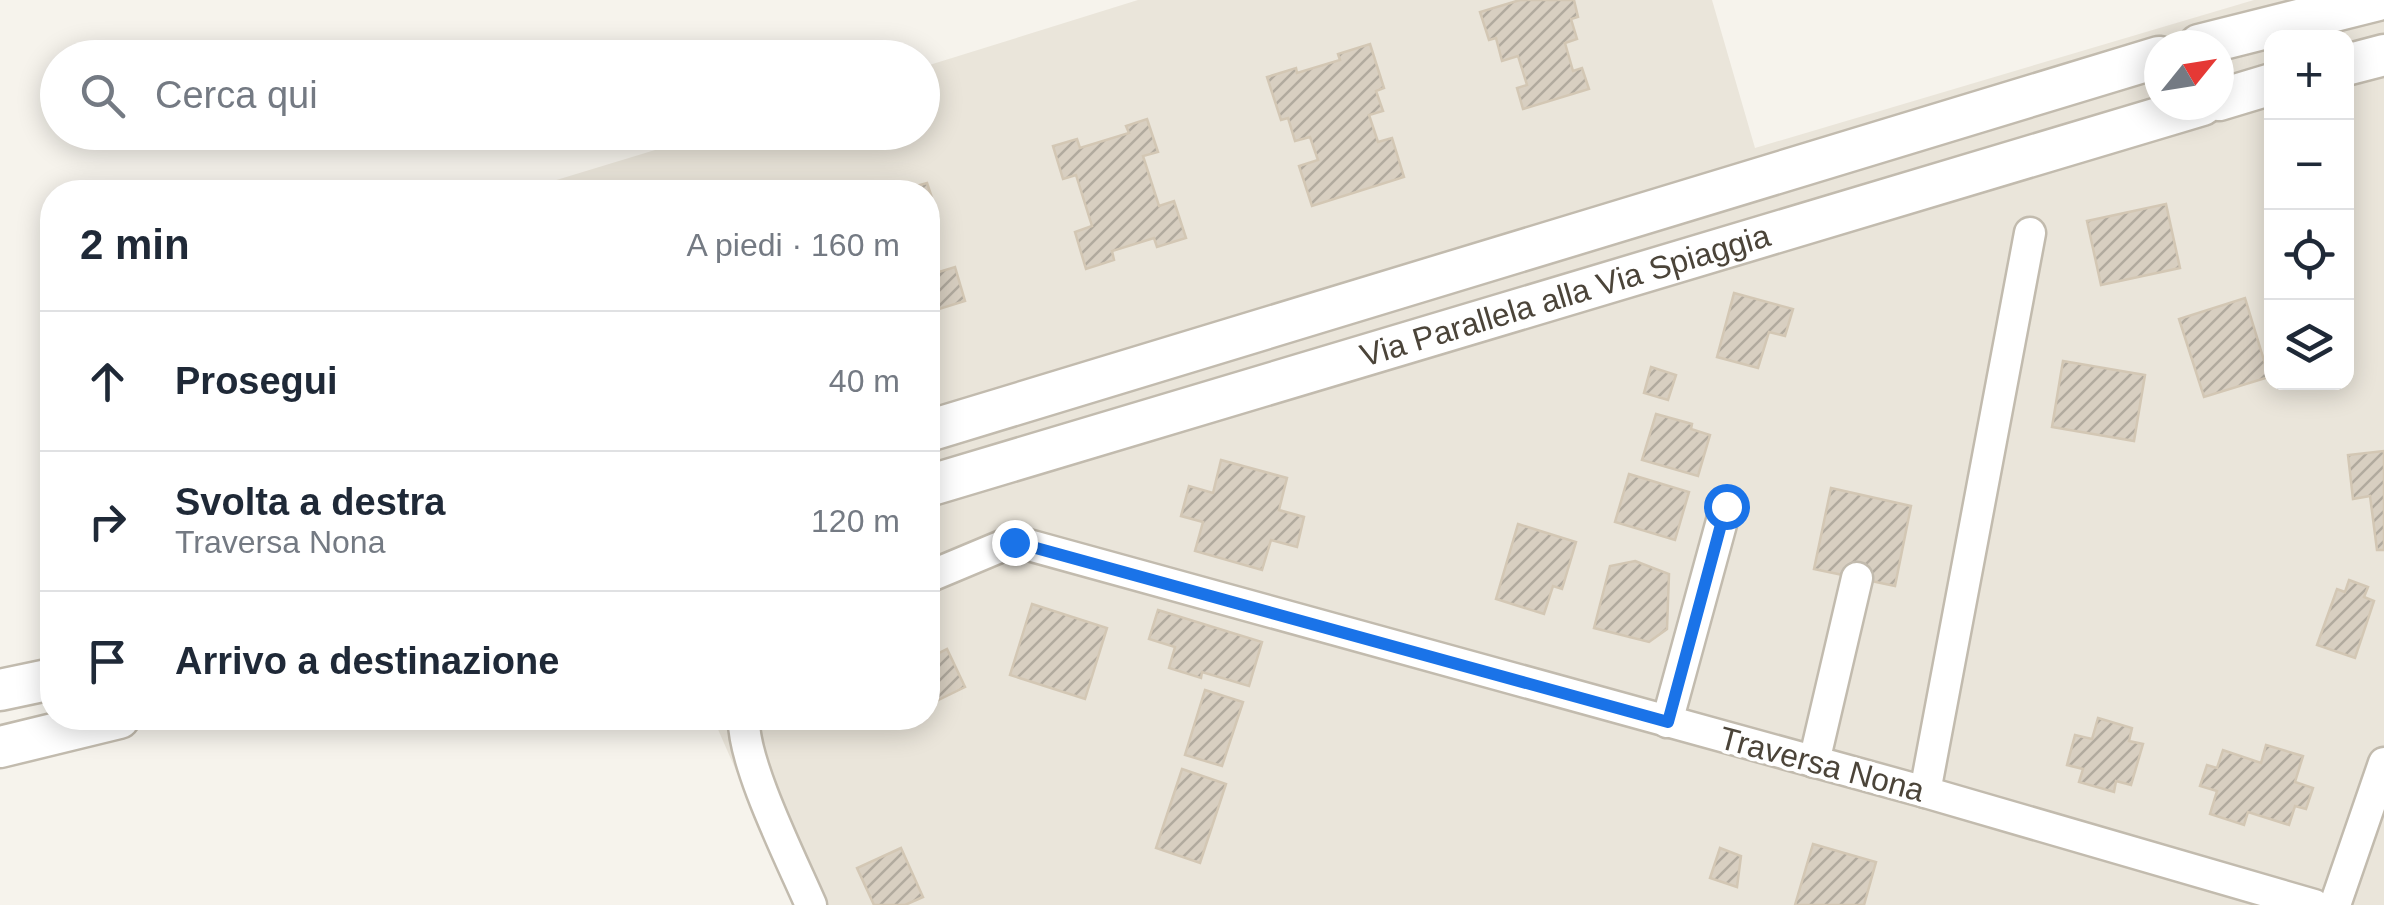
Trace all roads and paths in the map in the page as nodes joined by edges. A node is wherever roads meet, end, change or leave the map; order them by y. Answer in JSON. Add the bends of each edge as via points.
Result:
{"nodes":[{"id":1,"x":2378,"y":0,"type":"edge"},
{"id":2,"x":2234,"y":36,"type":"edge"},
{"id":3,"x":2384,"y":55,"type":"edge"},
{"id":4,"x":2144,"y":62,"type":"edge"},
{"id":5,"x":2354,"y":63,"type":"edge"},
{"id":6,"x":2264,"y":86,"type":"edge"},
{"id":7,"x":2234,"y":95,"type":"edge"},
{"id":8,"x":2152,"y":120,"type":"edge"},
{"id":9,"x":2030,"y":233,"type":"dead end"},
{"id":10,"x":940,"y":427,"type":"edge"},
{"id":11,"x":940,"y":482,"type":"edge"},
{"id":12,"x":1726,"y":506,"type":"dead end"},
{"id":13,"x":940,"y":572,"type":"edge"},
{"id":14,"x":1857,"y":578,"type":"dead end"},
{"id":15,"x":40,"y":681,"type":"edge"},
{"id":16,"x":0,"y":690,"type":"edge"},
{"id":17,"x":1668,"y":722,"type":"junction"},
{"id":18,"x":69,"y":730,"type":"edge"},
{"id":19,"x":742,"y":730,"type":"edge"},
{"id":20,"x":0,"y":747,"type":"edge"},
{"id":21,"x":1814,"y":762,"type":"junction"},
{"id":22,"x":2384,"y":763,"type":"edge"},
{"id":23,"x":1925,"y":792,"type":"junction"},
{"id":24,"x":811,"y":905,"type":"edge"},
{"id":25,"x":2314,"y":905,"type":"edge"},
{"id":26,"x":2335,"y":905,"type":"edge"}],
"edges":[{"from":1,"to":2,"type":"street"},
{"from":3,"to":5,"type":"street"},
{"from":4,"to":10,"type":"street","name":"Via Parallela alla Via Spiaggia"},
{"from":6,"to":7,"type":"street"},
{"from":8,"to":11,"type":"street","name":"Via Parallela alla Via Spiaggia"},
{"from":9,"to":23,"type":"street"},
{"from":12,"to":17,"type":"street"},
{"from":13,"to":17,"type":"street","name":"Traversa Nona","via":[[1014,542]]},
{"from":14,"to":21,"type":"street"},
{"from":15,"to":16,"type":"street"},
{"from":17,"to":21,"type":"street","name":"Traversa Nona"},
{"from":18,"to":20,"type":"street"},
{"from":19,"to":24,"type":"street"},
{"from":21,"to":23,"type":"street","name":"Traversa Nona"},
{"from":22,"to":26,"type":"street"},
{"from":23,"to":25,"type":"street","name":"Traversa Nona"}]}
